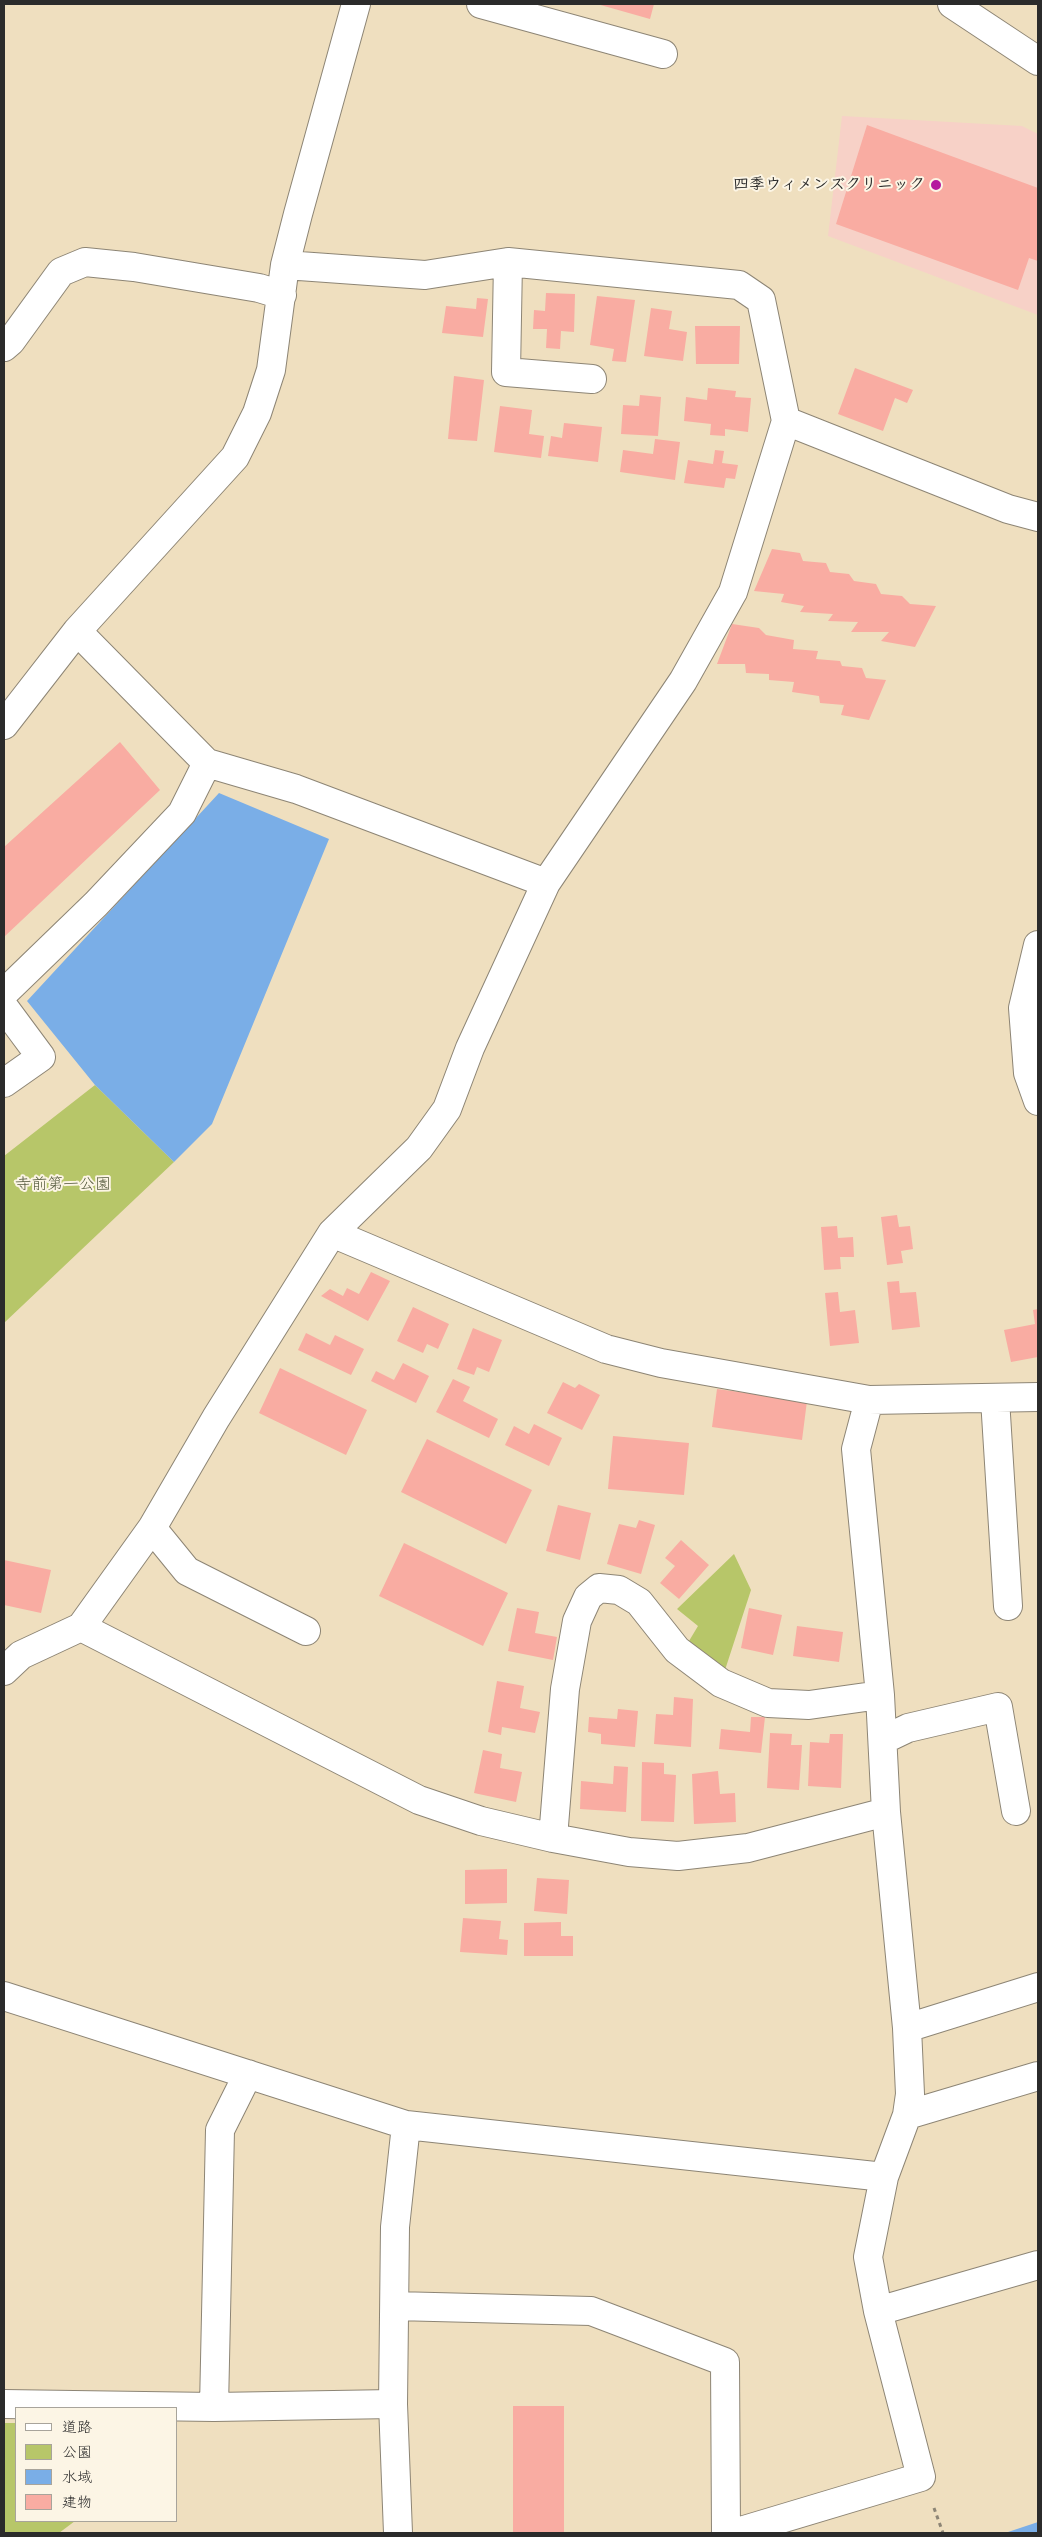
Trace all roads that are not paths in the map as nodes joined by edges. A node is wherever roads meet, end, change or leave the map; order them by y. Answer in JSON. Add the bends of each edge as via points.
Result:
{"nodes":[{"id":1,"x":356,"y":4,"type":"edge"},
{"id":2,"x":481,"y":4,"type":"edge"},
{"id":3,"x":952,"y":4,"type":"edge"},
{"id":4,"x":663,"y":54,"type":"dead end"},
{"id":5,"x":1038,"y":61,"type":"edge"},
{"id":6,"x":508,"y":262,"type":"junction"},
{"id":7,"x":285,"y":265,"type":"junction"},
{"id":8,"x":282,"y":295,"type":"junction"},
{"id":9,"x":4,"y":347,"type":"edge"},
{"id":10,"x":592,"y":379,"type":"dead end"},
{"id":11,"x":786,"y":421,"type":"junction"},
{"id":12,"x":1038,"y":517,"type":"edge"},
{"id":13,"x":77,"y":631,"type":"junction"},
{"id":14,"x":4,"y":725,"type":"edge"},
{"id":15,"x":207,"y":763,"type":"junction"},
{"id":16,"x":546,"y":883,"type":"junction"},
{"id":17,"x":1038,"y":945,"type":"edge"},
{"id":18,"x":4,"y":994,"type":"edge"},
{"id":19,"x":4,"y":1007,"type":"edge"},
{"id":20,"x":4,"y":1083,"type":"edge"},
{"id":21,"x":1038,"y":1101,"type":"edge"},
{"id":22,"x":332,"y":1232,"type":"junction"},
{"id":23,"x":1038,"y":1397,"type":"edge"},
{"id":24,"x":995,"y":1399,"type":"junction"},
{"id":25,"x":869,"y":1400,"type":"junction"},
{"id":26,"x":152,"y":1528,"type":"junction"},
{"id":27,"x":1008,"y":1606,"type":"dead end"},
{"id":28,"x":81,"y":1627,"type":"junction"},
{"id":29,"x":306,"y":1631,"type":"dead end"},
{"id":30,"x":4,"y":1671,"type":"edge"},
{"id":31,"x":880,"y":1696,"type":"junction"},
{"id":32,"x":883,"y":1740,"type":"junction"},
{"id":33,"x":1016,"y":1810,"type":"dead end"},
{"id":34,"x":886,"y":1812,"type":"junction"},
{"id":35,"x":553,"y":1838,"type":"junction"},
{"id":36,"x":1038,"y":1986,"type":"edge"},
{"id":37,"x":4,"y":1996,"type":"edge"},
{"id":38,"x":907,"y":2028,"type":"junction"},
{"id":39,"x":248,"y":2074,"type":"junction"},
{"id":40,"x":1038,"y":2076,"type":"edge"},
{"id":41,"x":907,"y":2115,"type":"junction"},
{"id":42,"x":406,"y":2125,"type":"junction"},
{"id":43,"x":884,"y":2177,"type":"junction"},
{"id":44,"x":1038,"y":2265,"type":"edge"},
{"id":45,"x":395,"y":2306,"type":"junction"},
{"id":46,"x":878,"y":2311,"type":"junction"},
{"id":47,"x":4,"y":2404,"type":"edge"},
{"id":48,"x":393,"y":2404,"type":"junction"},
{"id":49,"x":214,"y":2407,"type":"junction"},
{"id":50,"x":398,"y":2533,"type":"edge"},
{"id":51,"x":726,"y":2533,"type":"edge"},
{"id":52,"x":734,"y":2533,"type":"edge"}],
"edges":[{"from":1,"to":7,"type":"street"},
{"from":2,"to":4,"type":"street"},
{"from":3,"to":5,"type":"street"},
{"from":6,"to":7,"type":"street","via":[[425,275]]},
{"from":6,"to":10,"type":"street","via":[[506,372]]},
{"from":6,"to":11,"type":"street","via":[[739,285],[761,300]]},
{"from":7,"to":8,"type":"street"},
{"from":8,"to":9,"type":"street","via":[[259,288],[134,267],[85,262],[61,272]]},
{"from":8,"to":13,"type":"street","via":[[271,370],[257,413],[236,457]]},
{"from":11,"to":12,"type":"street","via":[[1008,509]]},
{"from":11,"to":16,"type":"street","via":[[733,592],[682,681]]},
{"from":13,"to":14,"type":"street"},
{"from":13,"to":15,"type":"street"},
{"from":15,"to":16,"type":"street","via":[[296,789]]},
{"from":15,"to":18,"type":"street","via":[[182,813]]},
{"from":16,"to":22,"type":"street","via":[[470,1048],[447,1109],[419,1148]]},
{"from":17,"to":21,"type":"street","via":[[1023,1008],[1028,1073]]},
{"from":19,"to":20,"type":"street","via":[[41,1057]]},
{"from":22,"to":25,"type":"street","via":[[606,1349],[660,1363]]},
{"from":22,"to":26,"type":"street"},
{"from":23,"to":24,"type":"street"},
{"from":24,"to":25,"type":"street"},
{"from":24,"to":27,"type":"street"},
{"from":25,"to":31,"type":"street","via":[[856,1449]]},
{"from":26,"to":28,"type":"street"},
{"from":26,"to":29,"type":"street","via":[[187,1571]]},
{"from":28,"to":30,"type":"street","via":[[21,1655]]},
{"from":28,"to":35,"type":"street","via":[[419,1800],[481,1821]]},
{"from":31,"to":32,"type":"street"},
{"from":31,"to":35,"type":"street","via":[[809,1704],[768,1703],[721,1683],[677,1650],[639,1602],[619,1590],[599,1588],[588,1597],[577,1621],[565,1688]]},
{"from":32,"to":33,"type":"street","via":[[908,1728],[998,1707]]},
{"from":32,"to":34,"type":"street"},
{"from":34,"to":35,"type":"street","via":[[748,1848],[678,1856],[629,1852]]},
{"from":34,"to":38,"type":"street"},
{"from":36,"to":38,"type":"street"},
{"from":37,"to":39,"type":"street"},
{"from":38,"to":41,"type":"street","via":[[910,2094]]},
{"from":39,"to":42,"type":"street"},
{"from":39,"to":49,"type":"street","via":[[220,2130]]},
{"from":40,"to":41,"type":"street"},
{"from":41,"to":43,"type":"street"},
{"from":42,"to":43,"type":"street"},
{"from":42,"to":45,"type":"street","via":[[395,2227]]},
{"from":43,"to":46,"type":"street","via":[[868,2257]]},
{"from":44,"to":46,"type":"street"},
{"from":45,"to":48,"type":"street"},
{"from":45,"to":51,"type":"street","via":[[591,2311],[724,2362]]},
{"from":46,"to":52,"type":"street","via":[[922,2477]]},
{"from":47,"to":49,"type":"street"},
{"from":48,"to":49,"type":"street"},
{"from":48,"to":50,"type":"street"}]}
